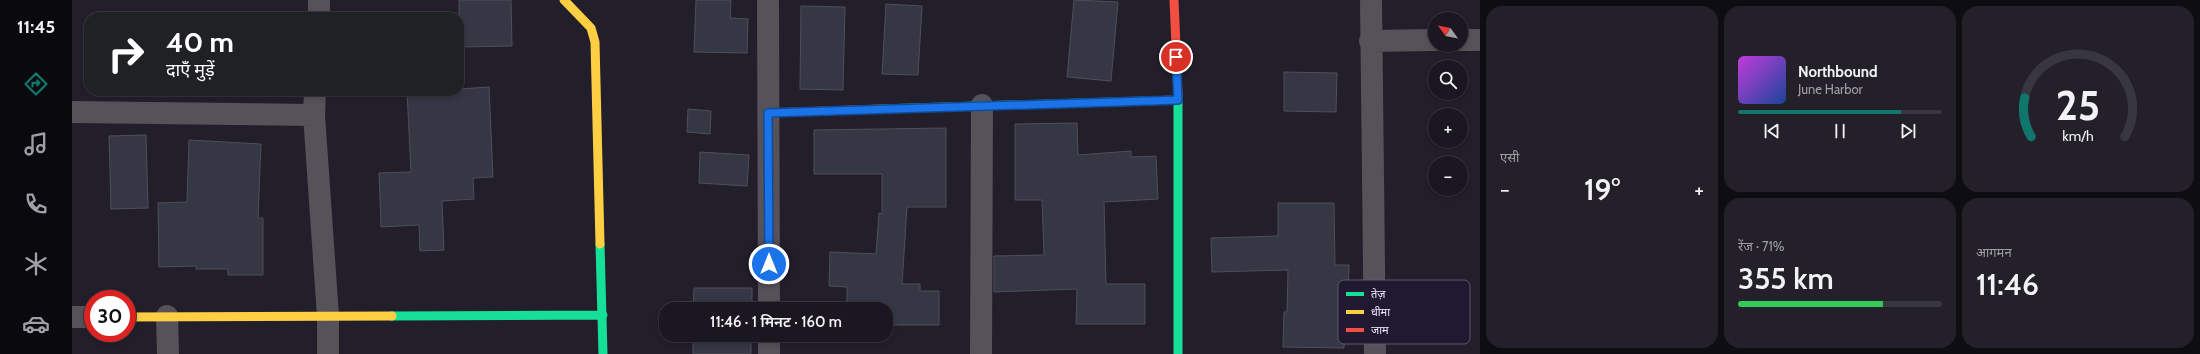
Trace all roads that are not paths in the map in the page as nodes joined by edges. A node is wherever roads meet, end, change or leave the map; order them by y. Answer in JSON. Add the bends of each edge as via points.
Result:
{"nodes":[{"id":1,"x":320,"y":0,"type":"edge"},
{"id":2,"x":564,"y":0,"type":"edge"},
{"id":3,"x":768,"y":0,"type":"edge"},
{"id":4,"x":1174,"y":0,"type":"edge"},
{"id":5,"x":1371,"y":0,"type":"edge"},
{"id":6,"x":319,"y":12,"type":"edge"},
{"id":7,"x":1428,"y":40,"type":"edge"},
{"id":8,"x":1468,"y":40,"type":"edge"},
{"id":9,"x":1480,"y":40,"type":"edge"},
{"id":10,"x":1370,"y":41,"type":"junction"},
{"id":11,"x":315,"y":96,"type":"edge"},
{"id":12,"x":1178,"y":100,"type":"junction"},
{"id":13,"x":982,"y":105,"type":"junction"},
{"id":14,"x":72,"y":112,"type":"edge"},
{"id":15,"x":768,"y":113,"type":"junction"},
{"id":16,"x":314,"y":115,"type":"junction"},
{"id":17,"x":1375,"y":280,"type":"edge"},
{"id":18,"x":769,"y":302,"type":"edge"},
{"id":19,"x":603,"y":315,"type":"junction"},
{"id":20,"x":167,"y":316,"type":"junction"},
{"id":21,"x":328,"y":316,"type":"junction"},
{"id":22,"x":72,"y":317,"type":"edge"},
{"id":23,"x":84,"y":317,"type":"edge"},
{"id":24,"x":136,"y":317,"type":"edge"},
{"id":25,"x":769,"y":342,"type":"edge"},
{"id":26,"x":1376,"y":344,"type":"edge"},
{"id":27,"x":168,"y":354,"type":"edge"},
{"id":28,"x":328,"y":354,"type":"edge"},
{"id":29,"x":603,"y":354,"type":"edge"},
{"id":30,"x":769,"y":354,"type":"edge"},
{"id":31,"x":981,"y":354,"type":"edge"},
{"id":32,"x":1178,"y":354,"type":"edge"},
{"id":33,"x":1376,"y":354,"type":"edge"}],
"edges":[{"from":1,"to":6,"type":"street"},
{"from":2,"to":19,"type":"street","via":[[591,28],[595,42]]},
{"from":3,"to":15,"type":"street"},
{"from":4,"to":12,"type":"street"},
{"from":5,"to":10,"type":"street"},
{"from":7,"to":10,"type":"street"},
{"from":8,"to":9,"type":"street"},
{"from":10,"to":17,"type":"street"},
{"from":11,"to":16,"type":"street"},
{"from":12,"to":13,"type":"street"},
{"from":12,"to":32,"type":"street"},
{"from":13,"to":15,"type":"street"},
{"from":13,"to":31,"type":"street"},
{"from":14,"to":16,"type":"street"},
{"from":15,"to":18,"type":"street"},
{"from":16,"to":21,"type":"street"},
{"from":19,"to":21,"type":"street"},
{"from":19,"to":29,"type":"street"},
{"from":20,"to":21,"type":"street"},
{"from":20,"to":24,"type":"street"},
{"from":20,"to":27,"type":"street"},
{"from":21,"to":28,"type":"street"},
{"from":22,"to":23,"type":"street"},
{"from":25,"to":30,"type":"street"},
{"from":26,"to":33,"type":"street"}]}
